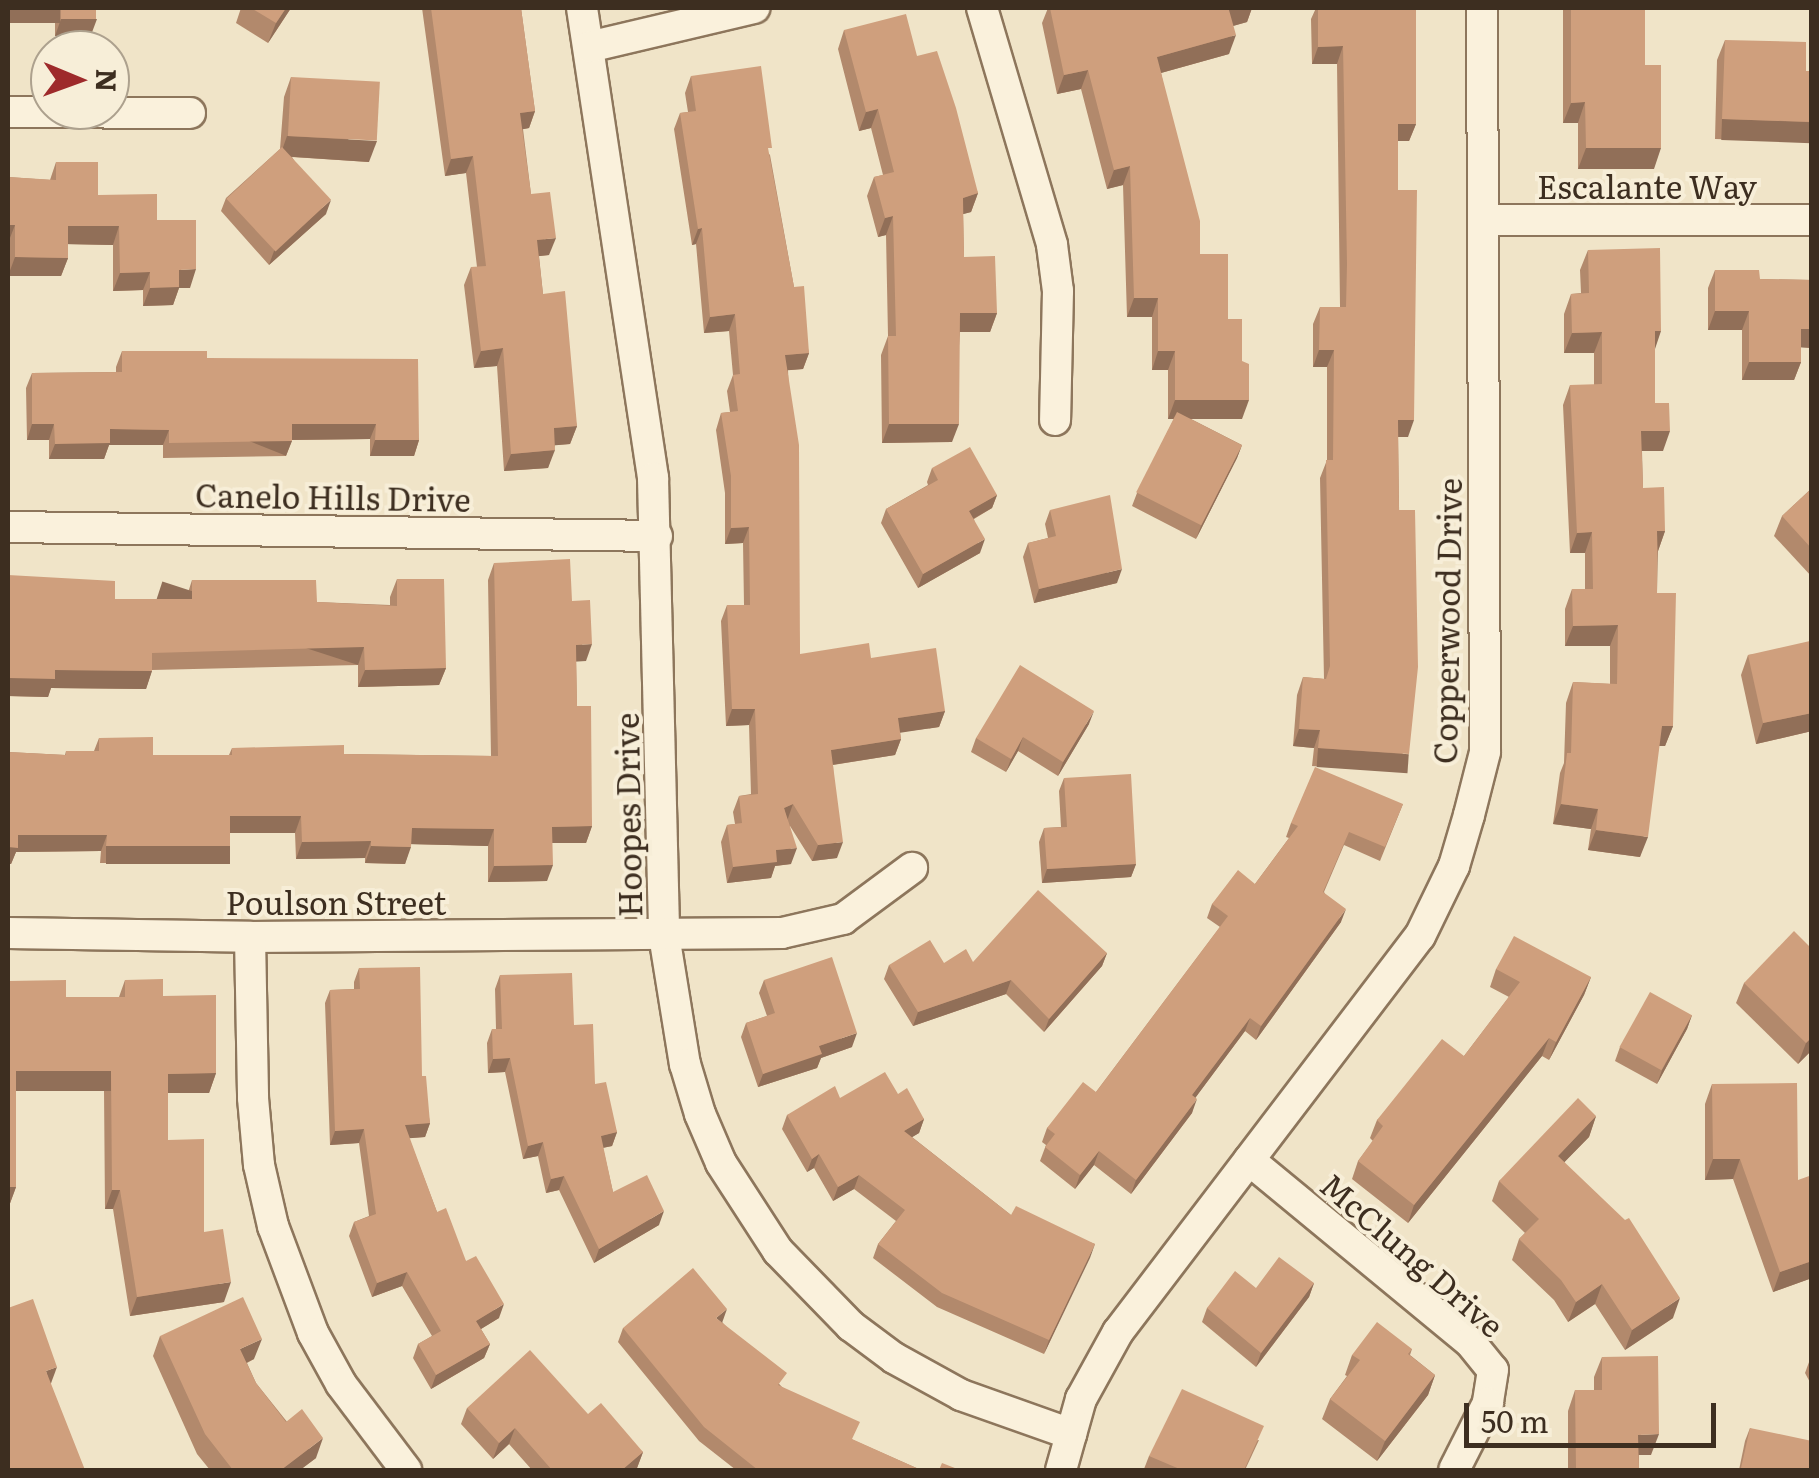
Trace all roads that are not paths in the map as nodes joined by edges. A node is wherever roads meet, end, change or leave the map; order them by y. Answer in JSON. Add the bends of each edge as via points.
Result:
{"nodes":[{"id":1,"x":582,"y":8,"type":"edge"},
{"id":2,"x":754,"y":8,"type":"edge"},
{"id":3,"x":982,"y":8,"type":"edge"},
{"id":4,"x":1482,"y":8,"type":"edge"},
{"id":5,"x":589,"y":47,"type":"junction"},
{"id":6,"x":8,"y":112,"type":"edge"},
{"id":7,"x":190,"y":113,"type":"dead end"},
{"id":8,"x":1483,"y":220,"type":"junction"},
{"id":9,"x":1812,"y":220,"type":"edge"},
{"id":10,"x":1055,"y":420,"type":"dead end"},
{"id":11,"x":8,"y":527,"type":"edge"},
{"id":12,"x":658,"y":536,"type":"junction"},
{"id":13,"x":912,"y":868,"type":"dead end"},
{"id":14,"x":8,"y":933,"type":"edge"},
{"id":15,"x":664,"y":935,"type":"junction"},
{"id":16,"x":250,"y":937,"type":"junction"},
{"id":17,"x":1248,"y":1160,"type":"junction"},
{"id":18,"x":1070,"y":1434,"type":"junction"},
{"id":19,"x":406,"y":1470,"type":"edge"},
{"id":20,"x":1061,"y":1470,"type":"edge"},
{"id":21,"x":1454,"y":1470,"type":"edge"}],
"edges":[{"from":1,"to":5,"type":"street","name":"Hoopes Drive"},
{"from":2,"to":5,"type":"street"},
{"from":3,"to":10,"type":"street","via":[[1052,245],[1058,291]]},
{"from":4,"to":8,"type":"street","name":"Copperwood Drive"},
{"from":5,"to":12,"type":"street","name":"Hoopes Drive"},
{"from":6,"to":7,"type":"street"},
{"from":8,"to":9,"type":"street","name":"Escalante Way"},
{"from":8,"to":17,"type":"street","name":"Copperwood Drive","via":[[1485,752],[1477,784],[1454,866],[1420,936]]},
{"from":11,"to":12,"type":"street","name":"Canelo Hills Drive"},
{"from":12,"to":15,"type":"street","name":"Hoopes Drive"},
{"from":13,"to":15,"type":"street","name":"Poulson Street","via":[[843,920],[782,934]]},
{"from":14,"to":16,"type":"street","name":"Poulson Street"},
{"from":15,"to":16,"type":"street","name":"Poulson Street"},
{"from":15,"to":18,"type":"street","name":"Hoopes Drive","via":[[700,1114],[730,1178],[778,1251],[812,1291],[894,1358],[961,1395]]},
{"from":16,"to":19,"type":"street","via":[[253,1098],[273,1226],[340,1384]]},
{"from":17,"to":18,"type":"street","name":"Copperwood Drive","via":[[1118,1332],[1081,1398]]},
{"from":17,"to":21,"type":"street","name":"McClung Drive","via":[[1470,1342],[1493,1370],[1488,1403]]},
{"from":18,"to":20,"type":"street","name":"Copperwood Drive"}]}
